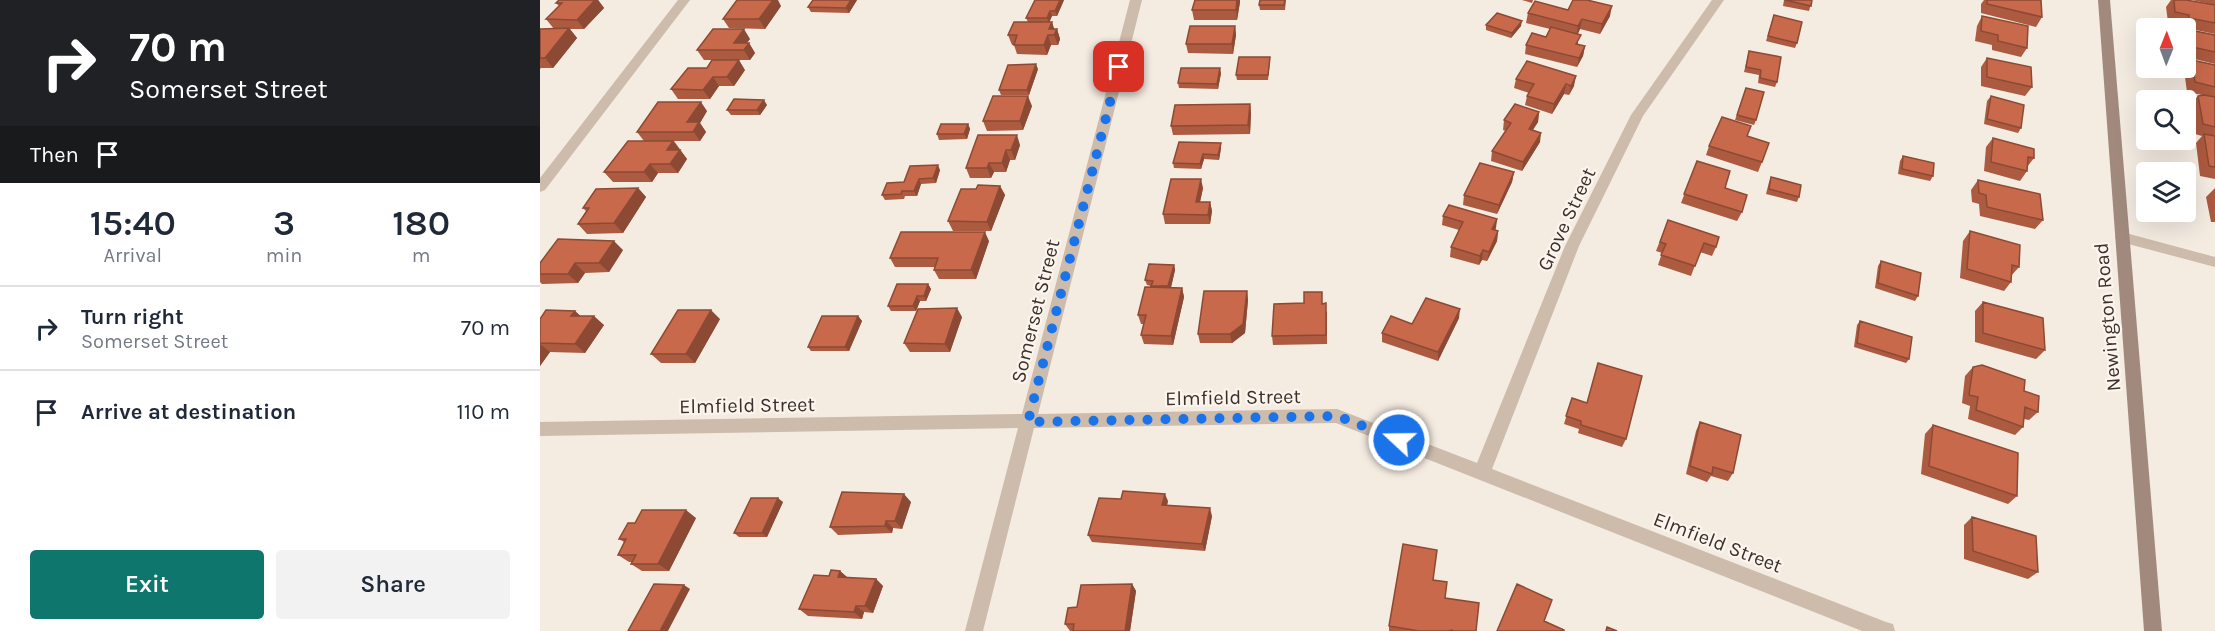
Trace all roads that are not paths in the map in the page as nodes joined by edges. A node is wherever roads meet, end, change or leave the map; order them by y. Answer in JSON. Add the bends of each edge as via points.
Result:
{"nodes":[{"id":1,"x":684,"y":0,"type":"edge"},
{"id":2,"x":1136,"y":0,"type":"edge"},
{"id":3,"x":1718,"y":0,"type":"edge"},
{"id":4,"x":2104,"y":0,"type":"edge"},
{"id":5,"x":540,"y":187,"type":"edge"},
{"id":6,"x":2122,"y":237,"type":"junction"},
{"id":7,"x":2215,"y":262,"type":"edge"},
{"id":8,"x":1028,"y":422,"type":"junction"},
{"id":9,"x":540,"y":429,"type":"edge"},
{"id":10,"x":1482,"y":472,"type":"junction"},
{"id":11,"x":974,"y":631,"type":"edge"},
{"id":12,"x":1886,"y":631,"type":"edge"},
{"id":13,"x":2153,"y":631,"type":"edge"}],
"edges":[{"from":1,"to":5,"type":"street"},
{"from":2,"to":8,"type":"street","name":"Somerset Street"},
{"from":3,"to":10,"type":"street","name":"Grove Street","via":[[1637,115],[1612,165],[1572,246]]},
{"from":4,"to":6,"type":"main road","name":"Newington Road"},
{"from":6,"to":7,"type":"street"},
{"from":6,"to":13,"type":"main road","name":"Newington Road"},
{"from":8,"to":9,"type":"street","name":"Elmfield Street"},
{"from":8,"to":10,"type":"street","name":"Elmfield Street","via":[[1337,416]]},
{"from":8,"to":11,"type":"street","name":"Somerset Street"},
{"from":10,"to":12,"type":"street","name":"Elmfield Street"}]}
